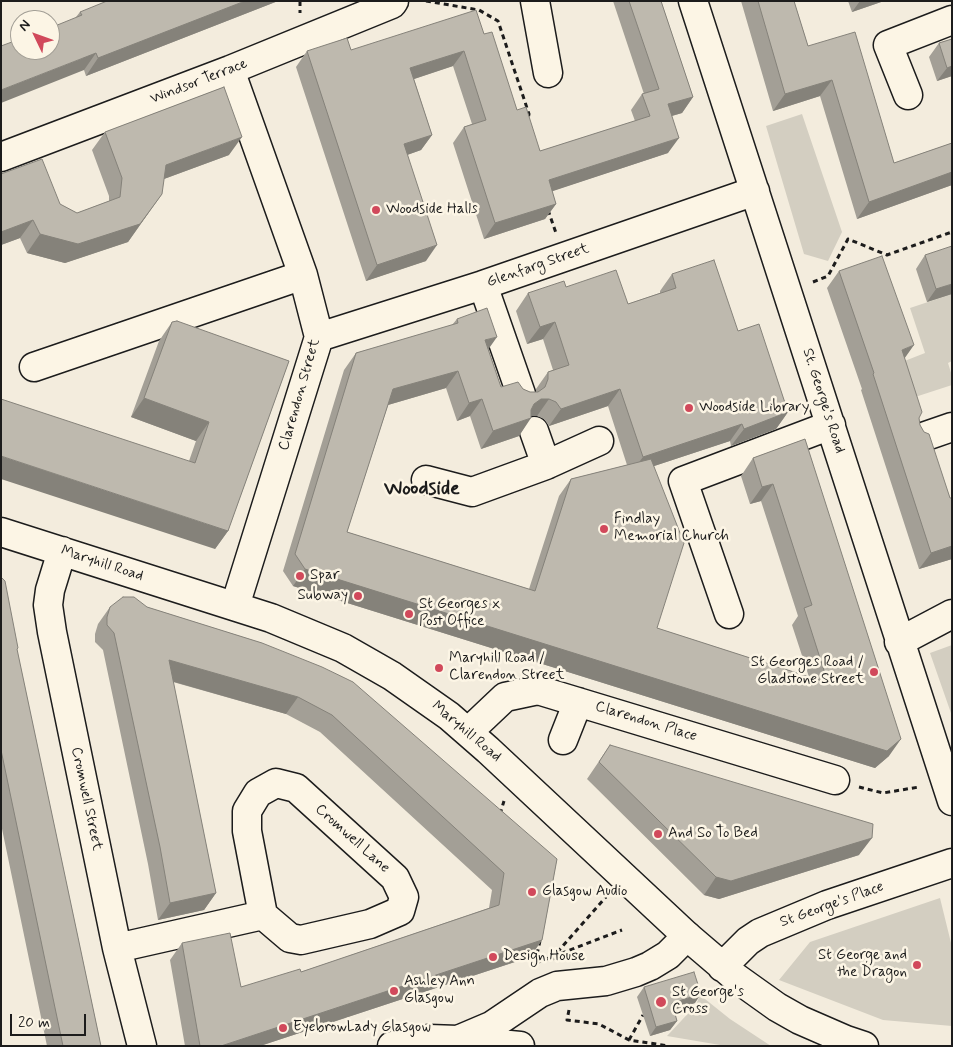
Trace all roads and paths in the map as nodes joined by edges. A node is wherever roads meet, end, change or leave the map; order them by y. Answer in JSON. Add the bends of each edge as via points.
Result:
{"nodes":[{"id":1,"x":394,"y":1,"type":"edge"},
{"id":2,"x":426,"y":1,"type":"edge"},
{"id":3,"x":535,"y":1,"type":"edge"},
{"id":4,"x":693,"y":1,"type":"edge"},
{"id":5,"x":952,"y":20,"type":"edge"},
{"id":6,"x":230,"y":70,"type":"junction"},
{"id":7,"x":548,"y":73,"type":"dead end"},
{"id":8,"x":908,"y":95,"type":"dead end"},
{"id":9,"x":527,"y":121,"type":"edge"},
{"id":10,"x":1,"y":158,"type":"edge"},
{"id":11,"x":755,"y":191,"type":"junction"},
{"id":12,"x":545,"y":202,"type":"edge"},
{"id":13,"x":952,"y":232,"type":"edge"},
{"id":14,"x":564,"y":257,"type":"junction"},
{"id":15,"x":303,"y":275,"type":"junction"},
{"id":16,"x":484,"y":285,"type":"junction"},
{"id":17,"x":788,"y":292,"type":"junction"},
{"id":18,"x":319,"y":338,"type":"junction"},
{"id":19,"x":34,"y":367,"type":"dead end"},
{"id":20,"x":521,"y":394,"type":"edge"},
{"id":21,"x":831,"y":425,"type":"junction"},
{"id":22,"x":952,"y":427,"type":"edge"},
{"id":23,"x":534,"y":431,"type":"edge"},
{"id":24,"x":923,"y":437,"type":"edge"},
{"id":25,"x":599,"y":441,"type":"dead end"},
{"id":26,"x":546,"y":465,"type":"junction"},
{"id":27,"x":426,"y":480,"type":"dead end"},
{"id":28,"x":1,"y":532,"type":"edge"},
{"id":29,"x":62,"y":551,"type":"junction"},
{"id":30,"x":235,"y":606,"type":"junction"},
{"id":31,"x":729,"y":614,"type":"dead end"},
{"id":32,"x":952,"y":614,"type":"edge"},
{"id":33,"x":899,"y":642,"type":"junction"},
{"id":34,"x":578,"y":702,"type":"junction"},
{"id":35,"x":468,"y":732,"type":"junction"},
{"id":36,"x":563,"y":740,"type":"dead end"},
{"id":37,"x":835,"y":780,"type":"joint"},
{"id":38,"x":949,"y":792,"type":"edge"},
{"id":39,"x":952,"y":863,"type":"edge"},
{"id":40,"x":608,"y":896,"type":"dead end"},
{"id":41,"x":263,"y":915,"type":"junction"},
{"id":42,"x":622,"y":930,"type":"dead end"},
{"id":43,"x":541,"y":934,"type":"edge"},
{"id":44,"x":687,"y":936,"type":"junction"},
{"id":45,"x":117,"y":948,"type":"junction"},
{"id":46,"x":554,"y":956,"type":"junction"},
{"id":47,"x":722,"y":967,"type":"junction"},
{"id":48,"x":643,"y":1015,"type":"dead end"},
{"id":49,"x":567,"y":1020,"type":"dead end"},
{"id":50,"x":458,"y":1040,"type":"junction"},
{"id":51,"x":629,"y":1040,"type":"junction"},
{"id":52,"x":142,"y":1046,"type":"edge"},
{"id":53,"x":392,"y":1046,"type":"edge"},
{"id":54,"x":520,"y":1046,"type":"edge"},
{"id":55,"x":669,"y":1046,"type":"edge"},
{"id":56,"x":864,"y":1046,"type":"edge"}],
"edges":[{"from":1,"to":6,"type":"street","name":"Windsor Terrace"},
{"from":2,"to":9,"type":"path","via":[[479,10],[498,21],[530,114]]},
{"from":3,"to":7,"type":"street"},
{"from":4,"to":11,"type":"street","name":"St. George's Road"},
{"from":5,"to":8,"type":"street","via":[[888,46]]},
{"from":6,"to":10,"type":"street","name":"Windsor Terrace"},
{"from":6,"to":15,"type":"street","name":"Clarendon Street"},
{"from":11,"to":14,"type":"street","name":"Glenfarg Street"},
{"from":11,"to":17,"type":"street","name":"St. George's Road"},
{"from":12,"to":14,"type":"path"},
{"from":13,"to":17,"type":"path","via":[[888,254],[848,239],[828,276]]},
{"from":14,"to":16,"type":"street","name":"Glenfarg Street"},
{"from":15,"to":18,"type":"street","name":"Clarendon Street"},
{"from":15,"to":19,"type":"street"},
{"from":16,"to":18,"type":"street","name":"Glenfarg Street"},
{"from":16,"to":20,"type":"street"},
{"from":17,"to":21,"type":"street","name":"St. George's Road"},
{"from":18,"to":30,"type":"street","name":"Clarendon Street"},
{"from":21,"to":31,"type":"street","via":[[683,481]]},
{"from":21,"to":33,"type":"street","name":"St. George's Road"},
{"from":22,"to":24,"type":"street"},
{"from":23,"to":26,"type":"street"},
{"from":25,"to":26,"type":"street"},
{"from":26,"to":27,"type":"street","via":[[472,492]]},
{"from":28,"to":29,"type":"street","name":"Maryhill Road"},
{"from":29,"to":30,"type":"street","name":"Maryhill Road"},
{"from":29,"to":45,"type":"street","name":"Cromwell Street","via":[[48,605]]},
{"from":30,"to":35,"type":"street","name":"Maryhill Road","via":[[319,637],[356,655],[415,691]]},
{"from":32,"to":33,"type":"street"},
{"from":33,"to":38,"type":"street","name":"St. George's Road"},
{"from":34,"to":35,"type":"street","name":"Clarendon Place","via":[[538,690],[504,697]]},
{"from":34,"to":36,"type":"street"},
{"from":34,"to":37,"type":"street","name":"Clarendon Place"},
{"from":35,"to":44,"type":"street","name":"Maryhill Road"},
{"from":37,"to":38,"type":"path","via":[[883,793]]},
{"from":39,"to":47,"type":"street","name":"St George's Place","via":[[827,905],[766,930],[748,941]]},
{"from":40,"to":46,"type":"path"},
{"from":41,"to":41,"type":"street","name":"Cromwell Lane","via":[[246,831],[247,811],[258,793],[276,783],[296,788],[394,878],[404,896],[400,911],[370,924],[301,940],[290,938]]},
{"from":41,"to":45,"type":"street"},
{"from":42,"to":46,"type":"path"},
{"from":43,"to":46,"type":"path","via":[[536,963]]},
{"from":44,"to":47,"type":"street","name":"Maryhill Road"},
{"from":44,"to":50,"type":"street","via":[[668,955],[643,970],[606,981],[557,986],[540,993],[491,1026]]},
{"from":45,"to":52,"type":"street","name":"Cromwell Street"},
{"from":47,"to":56,"type":"street","name":"Maryhill Road","via":[[800,1020]]},
{"from":48,"to":51,"type":"path"},
{"from":49,"to":51,"type":"path","via":[[598,1024]]},
{"from":50,"to":53,"type":"street","via":[[429,1039]]},
{"from":50,"to":54,"type":"street"},
{"from":51,"to":55,"type":"path"}]}
